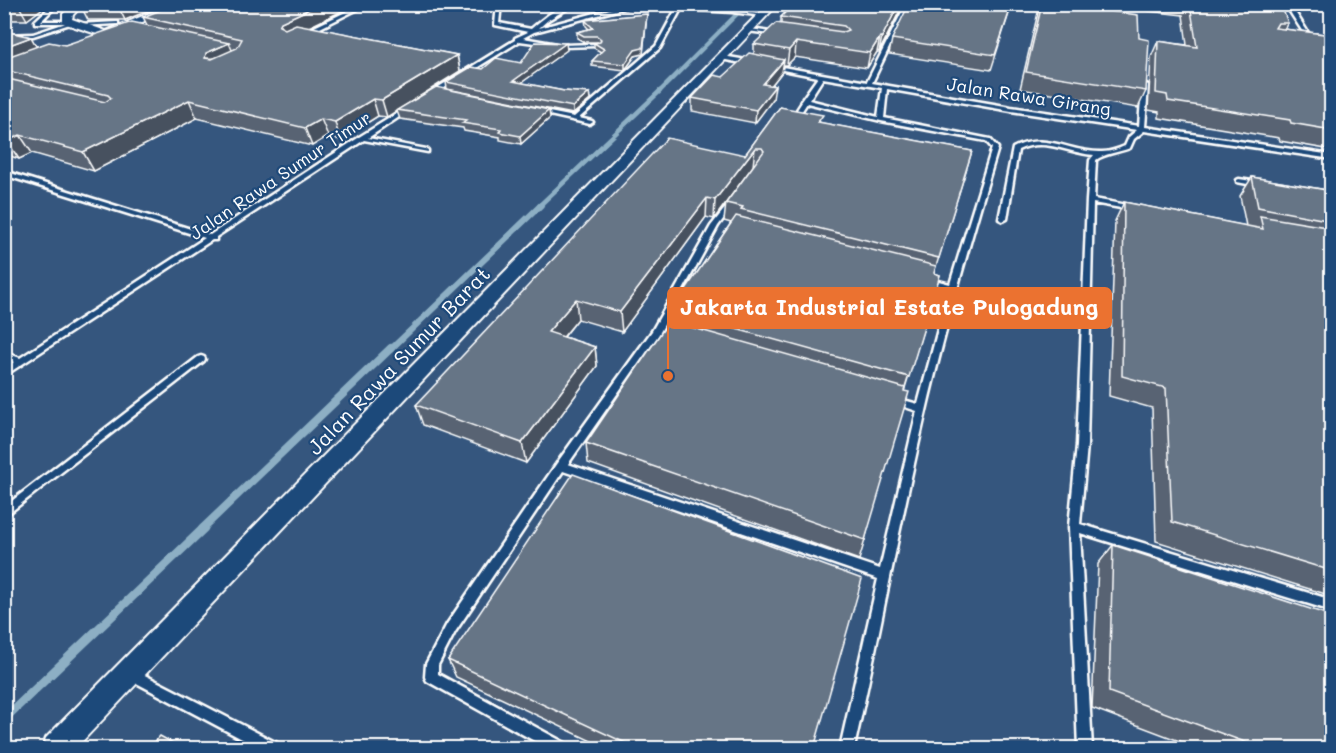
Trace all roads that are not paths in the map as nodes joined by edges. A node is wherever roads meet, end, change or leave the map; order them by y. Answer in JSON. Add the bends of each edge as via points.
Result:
{"nodes":[{"id":1,"x":61,"y":4,"type":"edge"},
{"id":2,"x":79,"y":4,"type":"edge"},
{"id":3,"x":182,"y":4,"type":"edge"},
{"id":4,"x":341,"y":4,"type":"edge"},
{"id":5,"x":499,"y":4,"type":"edge"},
{"id":6,"x":573,"y":4,"type":"edge"},
{"id":7,"x":908,"y":4,"type":"edge"},
{"id":8,"x":1287,"y":4,"type":"edge"},
{"id":9,"x":632,"y":5,"type":"edge"},
{"id":10,"x":679,"y":8,"type":"junction"},
{"id":11,"x":760,"y":16,"type":"edge"},
{"id":12,"x":72,"y":23,"type":"junction"},
{"id":13,"x":116,"y":23,"type":"edge"},
{"id":14,"x":532,"y":31,"type":"junction"},
{"id":15,"x":106,"y":34,"type":"junction"},
{"id":16,"x":4,"y":36,"type":"edge"},
{"id":17,"x":299,"y":36,"type":"edge"},
{"id":18,"x":786,"y":36,"type":"edge"},
{"id":19,"x":517,"y":39,"type":"junction"},
{"id":20,"x":86,"y":42,"type":"edge"},
{"id":21,"x":1304,"y":43,"type":"edge"},
{"id":22,"x":597,"y":45,"type":"edge"},
{"id":23,"x":723,"y":58,"type":"junction"},
{"id":24,"x":756,"y":64,"type":"edge"},
{"id":25,"x":767,"y":66,"type":"edge"},
{"id":26,"x":822,"y":75,"type":"junction"},
{"id":27,"x":1145,"y":82,"type":"edge"},
{"id":28,"x":869,"y":84,"type":"junction"},
{"id":29,"x":885,"y":87,"type":"junction"},
{"id":30,"x":436,"y":91,"type":"junction"},
{"id":31,"x":447,"y":93,"type":"edge"},
{"id":32,"x":427,"y":97,"type":"edge"},
{"id":33,"x":804,"y":101,"type":"junction"},
{"id":34,"x":418,"y":102,"type":"edge"},
{"id":35,"x":529,"y":110,"type":"edge"},
{"id":36,"x":575,"y":119,"type":"junction"},
{"id":37,"x":881,"y":119,"type":"junction"},
{"id":38,"x":793,"y":120,"type":"edge"},
{"id":39,"x":590,"y":122,"type":"dead end"},
{"id":40,"x":1142,"y":129,"type":"junction"},
{"id":41,"x":361,"y":138,"type":"junction"},
{"id":42,"x":426,"y":151,"type":"dead end"},
{"id":43,"x":1099,"y":154,"type":"junction"},
{"id":44,"x":1332,"y":157,"type":"edge"},
{"id":45,"x":4,"y":173,"type":"edge"},
{"id":46,"x":1239,"y":181,"type":"dead end"},
{"id":47,"x":1271,"y":187,"type":"edge"},
{"id":48,"x":736,"y":197,"type":"edge"},
{"id":49,"x":1090,"y":200,"type":"junction"},
{"id":50,"x":1136,"y":209,"type":"edge"},
{"id":51,"x":1003,"y":219,"type":"dead end"},
{"id":52,"x":715,"y":226,"type":"junction"},
{"id":53,"x":726,"y":229,"type":"edge"},
{"id":54,"x":213,"y":238,"type":"junction"},
{"id":55,"x":919,"y":278,"type":"edge"},
{"id":56,"x":953,"y":287,"type":"junction"},
{"id":57,"x":656,"y":332,"type":"junction"},
{"id":58,"x":667,"y":335,"type":"edge"},
{"id":59,"x":4,"y":355,"type":"edge"},
{"id":60,"x":201,"y":359,"type":"dead end"},
{"id":61,"x":21,"y":362,"type":"junction"},
{"id":62,"x":4,"y":373,"type":"edge"},
{"id":63,"x":889,"y":399,"type":"edge"},
{"id":64,"x":922,"y":409,"type":"junction"},
{"id":65,"x":561,"y":465,"type":"junction"},
{"id":66,"x":4,"y":513,"type":"edge"},
{"id":67,"x":1074,"y":527,"type":"junction"},
{"id":68,"x":884,"y":576,"type":"junction"},
{"id":69,"x":1332,"y":606,"type":"edge"},
{"id":70,"x":129,"y":672,"type":"junction"},
{"id":71,"x":56,"y":748,"type":"edge"},
{"id":72,"x":272,"y":748,"type":"edge"},
{"id":73,"x":560,"y":748,"type":"edge"},
{"id":74,"x":847,"y":748,"type":"edge"},
{"id":75,"x":1085,"y":748,"type":"edge"}],
"edges":[{"from":1,"to":12,"type":"lane","via":[[37,22]]},
{"from":2,"to":12,"type":"street","via":[[68,14]]},
{"from":3,"to":15,"type":"street"},
{"from":4,"to":17,"type":"lane","via":[[356,9]]},
{"from":5,"to":14,"type":"lane","via":[[497,24]]},
{"from":6,"to":14,"type":"lane"},
{"from":7,"to":28,"type":"lane"},
{"from":8,"to":21,"type":"lane","via":[[1312,41]]},
{"from":9,"to":10,"type":"lane"},
{"from":9,"to":14,"type":"lane"},
{"from":10,"to":11,"type":"lane"},
{"from":10,"to":36,"type":"lane","via":[[656,49]]},
{"from":11,"to":18,"type":"lane"},
{"from":11,"to":23,"type":"street","name":"Jalan Rawa Sumur Barat"},
{"from":12,"to":13,"type":"lane"},
{"from":12,"to":15,"type":"street"},
{"from":12,"to":16,"type":"lane","via":[[33,35]]},
{"from":14,"to":19,"type":"lane"},
{"from":15,"to":20,"type":"street"},
{"from":19,"to":22,"type":"lane","via":[[563,46]]},
{"from":19,"to":30,"type":"lane"},
{"from":23,"to":24,"type":"lane"},
{"from":23,"to":70,"type":"street","name":"Jalan Rawa Sumur Barat"},
{"from":25,"to":26,"type":"lane","name":"Jalan Rawa Girang"},
{"from":26,"to":28,"type":"lane","name":"Jalan Rawa Girang"},
{"from":26,"to":33,"type":"lane"},
{"from":27,"to":40,"type":"lane"},
{"from":28,"to":29,"type":"lane","name":"Jalan Rawa Girang"},
{"from":29,"to":37,"type":"lane"},
{"from":29,"to":40,"type":"lane","name":"Jalan Rawa Girang"},
{"from":30,"to":31,"type":"lane"},
{"from":30,"to":32,"type":"lane"},
{"from":33,"to":37,"type":"lane"},
{"from":33,"to":38,"type":"lane"},
{"from":34,"to":41,"type":"lane","name":"Jalan Rawa Sumur Timur"},
{"from":35,"to":36,"type":"lane"},
{"from":36,"to":39,"type":"lane"},
{"from":37,"to":56,"type":"lane","via":[[994,144]]},
{"from":40,"to":43,"type":"lane","via":[[1131,138],[1128,147]]},
{"from":40,"to":44,"type":"lane","name":"Jalan Rawa Girang"},
{"from":41,"to":42,"type":"lane"},
{"from":41,"to":54,"type":"lane","name":"Jalan Rawa Sumur Timur"},
{"from":43,"to":49,"type":"lane","via":[[1094,160]]},
{"from":43,"to":51,"type":"lane","via":[[1051,144],[1023,143],[1015,149]]},
{"from":45,"to":54,"type":"lane"},
{"from":46,"to":47,"type":"lane"},
{"from":48,"to":52,"type":"lane"},
{"from":49,"to":50,"type":"lane"},
{"from":49,"to":67,"type":"lane","via":[[1082,446]]},
{"from":52,"to":53,"type":"lane"},
{"from":52,"to":57,"type":"lane"},
{"from":54,"to":61,"type":"lane","name":"Jalan Rawa Sumur Timur"},
{"from":55,"to":56,"type":"lane"},
{"from":56,"to":64,"type":"lane"},
{"from":57,"to":58,"type":"lane"},
{"from":57,"to":65,"type":"lane"},
{"from":59,"to":61,"type":"lane"},
{"from":60,"to":66,"type":"lane"},
{"from":61,"to":62,"type":"lane","name":"Jalan Rawa Sumur Timur"},
{"from":63,"to":64,"type":"lane"},
{"from":64,"to":68,"type":"lane"},
{"from":65,"to":68,"type":"lane"},
{"from":65,"to":73,"type":"lane","via":[[450,628],[432,664],[431,677]]},
{"from":67,"to":69,"type":"lane"},
{"from":67,"to":75,"type":"lane"},
{"from":68,"to":74,"type":"lane"},
{"from":70,"to":71,"type":"street","name":"Jalan Rawa Sumur Barat"},
{"from":70,"to":72,"type":"lane"}]}
